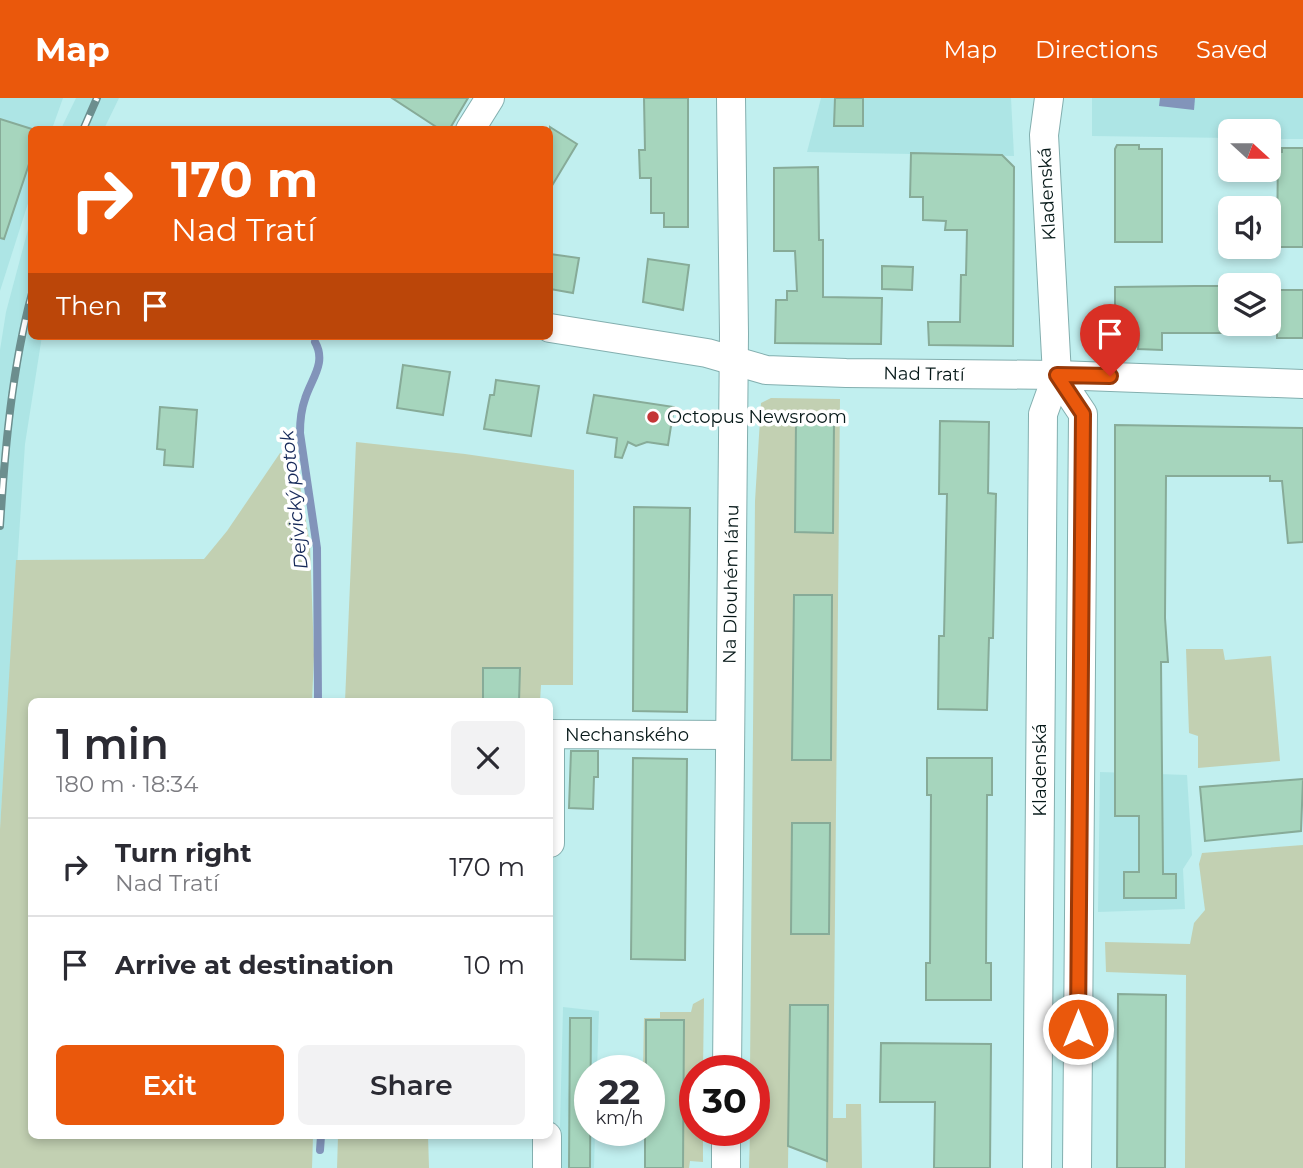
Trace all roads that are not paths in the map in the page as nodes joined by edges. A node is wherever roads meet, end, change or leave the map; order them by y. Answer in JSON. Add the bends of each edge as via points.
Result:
{"nodes":[{"id":1,"x":490,"y":98,"type":"edge"},
{"id":2,"x":731,"y":98,"type":"edge"},
{"id":3,"x":1049,"y":98,"type":"edge"},
{"id":4,"x":472,"y":126,"type":"edge"},
{"id":5,"x":553,"y":328,"type":"edge"},
{"id":6,"x":733,"y":361,"type":"junction"},
{"id":7,"x":1057,"y":375,"type":"junction"},
{"id":8,"x":1303,"y":384,"type":"edge"},
{"id":9,"x":553,"y":734,"type":"edge"},
{"id":10,"x":730,"y":735,"type":"junction"},
{"id":11,"x":726,"y":1055,"type":"edge"},
{"id":12,"x":547,"y":1139,"type":"edge"},
{"id":13,"x":726,"y":1146,"type":"edge"},
{"id":14,"x":547,"y":1168,"type":"edge"},
{"id":15,"x":726,"y":1168,"type":"edge"},
{"id":16,"x":1037,"y":1168,"type":"edge"},
{"id":17,"x":1077,"y":1168,"type":"edge"}],
"edges":[{"from":1,"to":4,"type":"street"},
{"from":2,"to":6,"type":"street","name":"Na Dlouhém lánu"},
{"from":3,"to":7,"type":"street","name":"Kladenská","via":[[1044,135]]},
{"from":5,"to":6,"type":"street","name":"Nad Tratí"},
{"from":6,"to":7,"type":"street","name":"Nad Tratí","via":[[766,370]]},
{"from":6,"to":10,"type":"street","name":"Na Dlouhém lánu"},
{"from":7,"to":8,"type":"street","name":"Nad Tratí"},
{"from":7,"to":16,"type":"street","name":"Kladenská","via":[[1043,414]]},
{"from":7,"to":17,"type":"street","via":[[1083,414]]},
{"from":9,"to":10,"type":"street","name":"Nechanského"},
{"from":10,"to":11,"type":"street","name":"Na Dlouhém lánu"},
{"from":12,"to":14,"type":"street"},
{"from":13,"to":15,"type":"street"}]}
